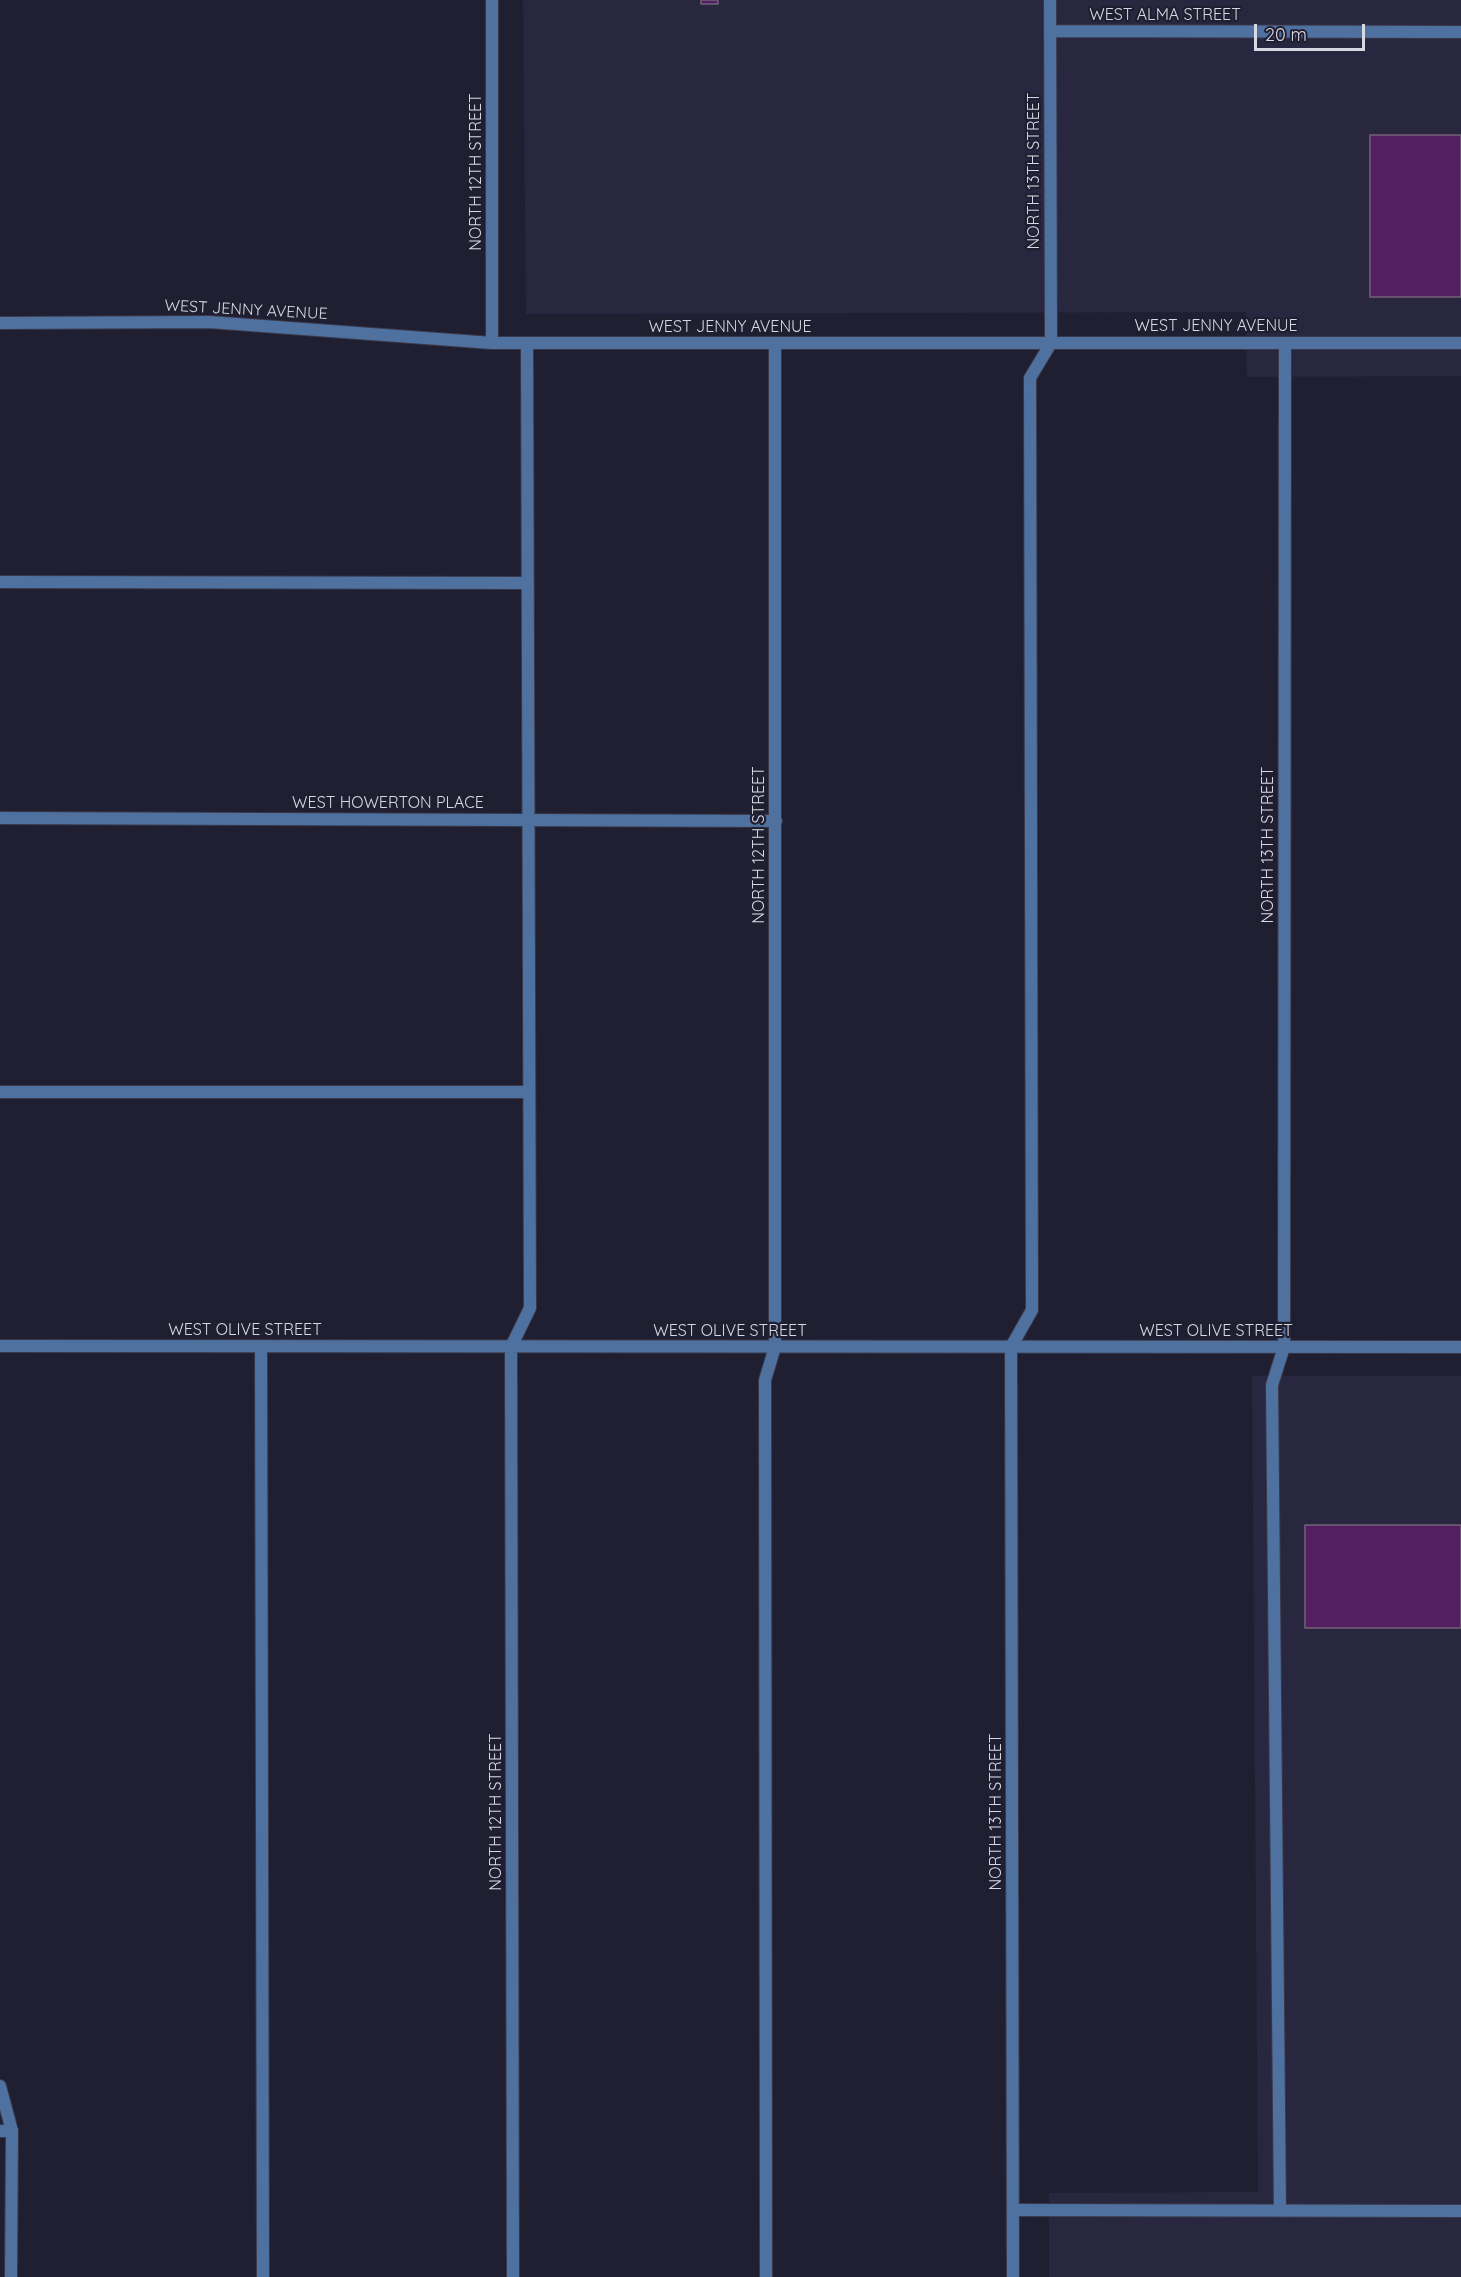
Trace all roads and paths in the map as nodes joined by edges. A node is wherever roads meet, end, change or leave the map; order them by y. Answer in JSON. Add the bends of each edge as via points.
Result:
{"nodes":[{"id":1,"x":492,"y":0,"type":"edge"},
{"id":2,"x":1050,"y":0,"type":"edge"},
{"id":3,"x":1050,"y":31,"type":"junction"},
{"id":4,"x":1461,"y":32,"type":"edge"},
{"id":5,"x":0,"y":323,"type":"edge"},
{"id":6,"x":492,"y":343,"type":"junction"},
{"id":7,"x":527,"y":343,"type":"junction"},
{"id":8,"x":1051,"y":343,"type":"junction"},
{"id":9,"x":1285,"y":343,"type":"junction"},
{"id":10,"x":775,"y":344,"type":"junction"},
{"id":11,"x":1461,"y":344,"type":"edge"},
{"id":12,"x":0,"y":582,"type":"edge"},
{"id":13,"x":527,"y":584,"type":"junction"},
{"id":14,"x":0,"y":818,"type":"edge"},
{"id":15,"x":527,"y":820,"type":"junction"},
{"id":16,"x":776,"y":821,"type":"junction"},
{"id":17,"x":0,"y":1092,"type":"edge"},
{"id":18,"x":527,"y":1092,"type":"junction"},
{"id":19,"x":0,"y":1346,"type":"edge"},
{"id":20,"x":261,"y":1347,"type":"junction"},
{"id":21,"x":511,"y":1347,"type":"junction"},
{"id":22,"x":775,"y":1347,"type":"junction"},
{"id":23,"x":1011,"y":1347,"type":"junction"},
{"id":24,"x":1284,"y":1347,"type":"junction"},
{"id":25,"x":1461,"y":1347,"type":"edge"},
{"id":26,"x":0,"y":2086,"type":"edge"},
{"id":27,"x":6,"y":2132,"type":"edge"},
{"id":28,"x":1013,"y":2210,"type":"junction"},
{"id":29,"x":1280,"y":2211,"type":"junction"},
{"id":30,"x":1461,"y":2211,"type":"edge"},
{"id":31,"x":11,"y":2277,"type":"edge"},
{"id":32,"x":263,"y":2277,"type":"edge"},
{"id":33,"x":513,"y":2277,"type":"edge"},
{"id":34,"x":766,"y":2277,"type":"edge"},
{"id":35,"x":1013,"y":2277,"type":"edge"}],
"edges":[{"from":1,"to":6,"type":"street","name":"NORTH 12TH STREET"},
{"from":2,"to":3,"type":"street","name":"NORTH 13TH STREET"},
{"from":3,"to":4,"type":"street","name":"WEST ALMA STREET"},
{"from":3,"to":8,"type":"street","name":"NORTH 13TH STREET"},
{"from":5,"to":6,"type":"street","name":"WEST JENNY AVENUE","via":[[209,322]]},
{"from":6,"to":7,"type":"street","name":"WEST JENNY AVENUE"},
{"from":7,"to":10,"type":"street","name":"WEST JENNY AVENUE"},
{"from":7,"to":13,"type":"street"},
{"from":8,"to":9,"type":"street","name":"WEST JENNY AVENUE"},
{"from":8,"to":10,"type":"street","name":"WEST JENNY AVENUE"},
{"from":8,"to":23,"type":"street","via":[[1030,378],[1032,1310]]},
{"from":9,"to":11,"type":"street","name":"WEST JENNY AVENUE"},
{"from":9,"to":24,"type":"street","name":"NORTH 13TH STREET"},
{"from":10,"to":16,"type":"street","name":"NORTH 12TH STREET"},
{"from":12,"to":13,"type":"street"},
{"from":13,"to":15,"type":"street"},
{"from":14,"to":15,"type":"street","name":"WEST HOWERTON PLACE"},
{"from":15,"to":16,"type":"street","name":"WEST HOWERTON PLACE"},
{"from":15,"to":18,"type":"street"},
{"from":16,"to":22,"type":"street","name":"NORTH 12TH STREET"},
{"from":17,"to":18,"type":"street"},
{"from":18,"to":21,"type":"street","via":[[530,1308]]},
{"from":19,"to":20,"type":"street","name":"WEST OLIVE STREET"},
{"from":20,"to":21,"type":"street","name":"WEST OLIVE STREET"},
{"from":20,"to":32,"type":"street"},
{"from":21,"to":22,"type":"street","name":"WEST OLIVE STREET"},
{"from":21,"to":33,"type":"street","name":"NORTH 12TH STREET"},
{"from":22,"to":23,"type":"street","name":"WEST OLIVE STREET"},
{"from":22,"to":34,"type":"street","name":"NORTH 12TH STREET","via":[[765,1380]]},
{"from":23,"to":24,"type":"street","name":"WEST OLIVE STREET"},
{"from":23,"to":28,"type":"street","name":"NORTH 13TH STREET"},
{"from":24,"to":25,"type":"street","name":"WEST OLIVE STREET"},
{"from":24,"to":29,"type":"street","name":"NORTH 13TH STREET","via":[[1272,1385]]},
{"from":26,"to":27,"type":"street"},
{"from":27,"to":31,"type":"street"},
{"from":28,"to":29,"type":"street"},
{"from":28,"to":35,"type":"street","name":"NORTH 13TH STREET"},
{"from":29,"to":30,"type":"street"}]}
